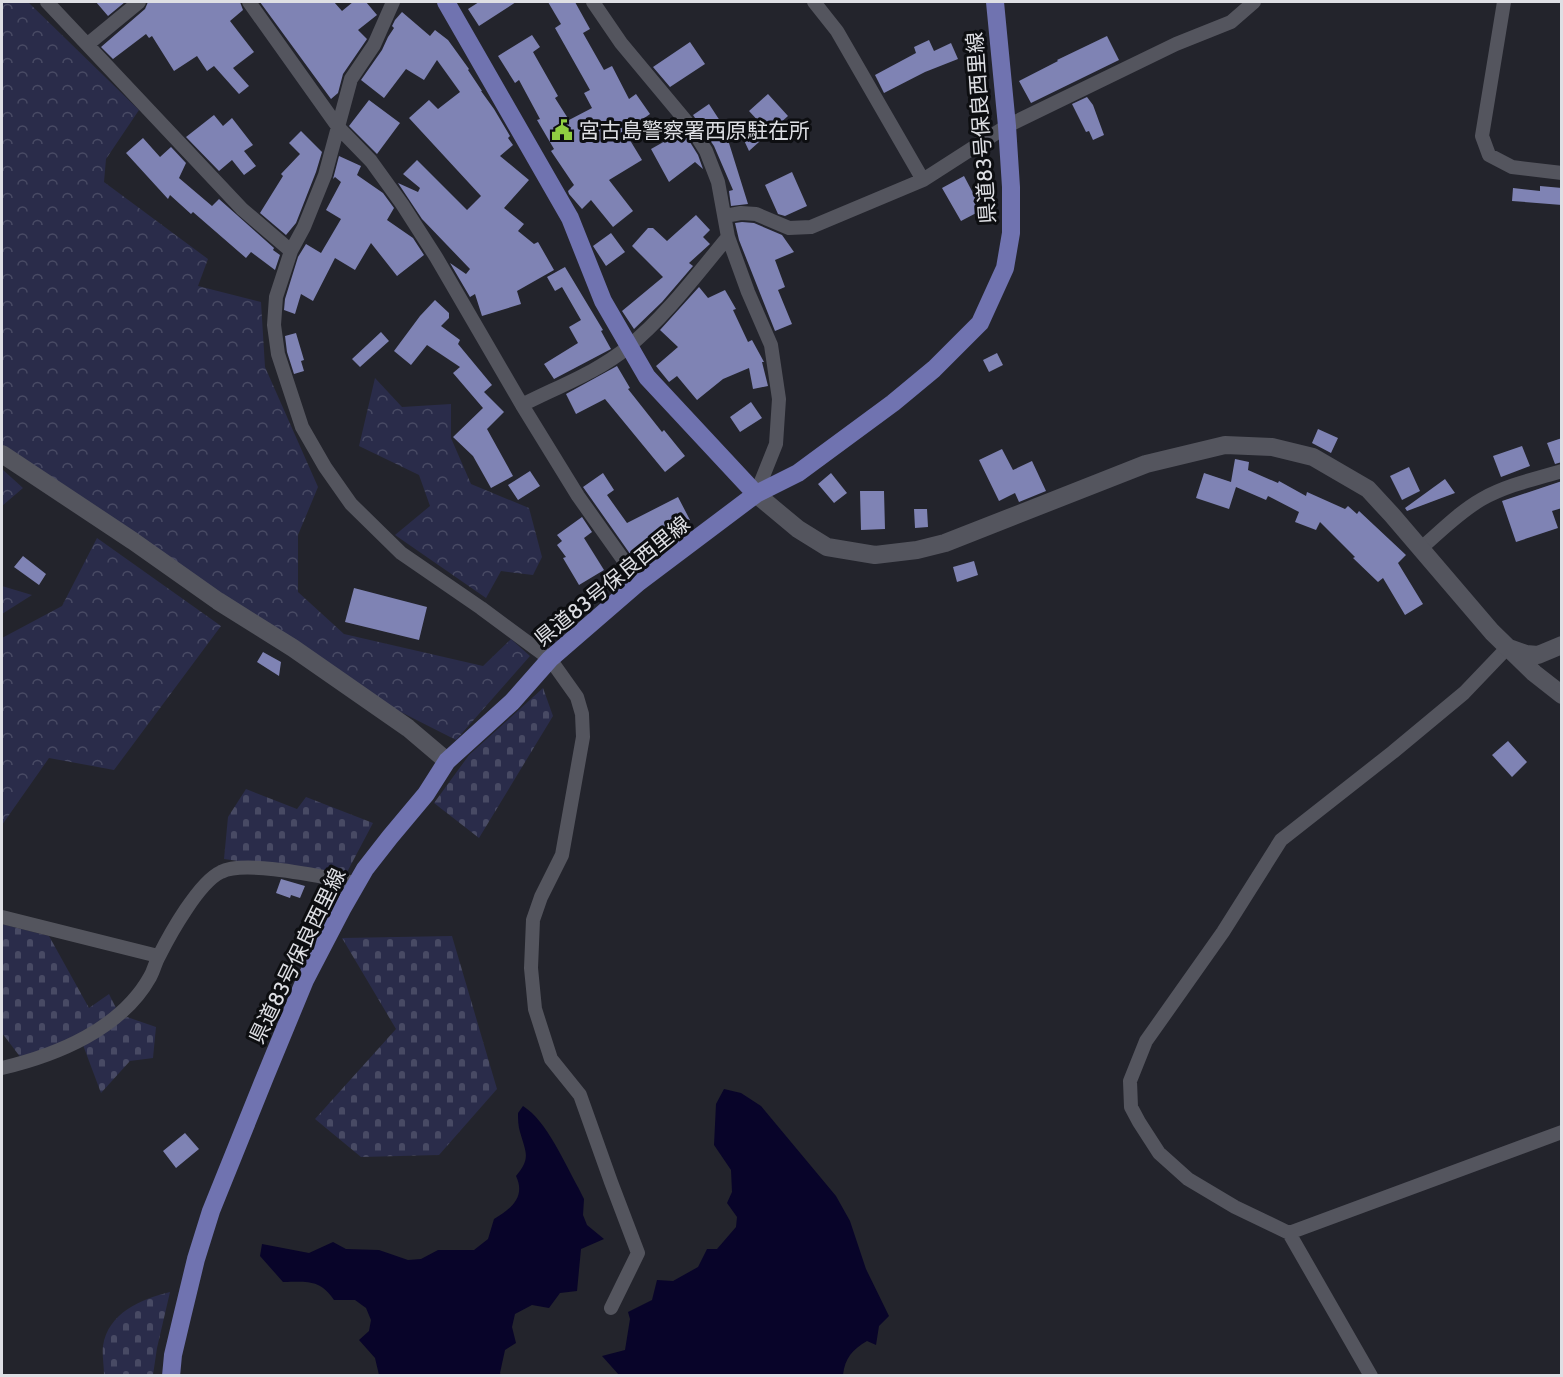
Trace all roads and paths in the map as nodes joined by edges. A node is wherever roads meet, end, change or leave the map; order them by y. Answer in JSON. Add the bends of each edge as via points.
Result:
{"nodes":[{"id":1,"x":47,"y":2,"type":"edge"},
{"id":2,"x":139,"y":2,"type":"edge"},
{"id":3,"x":249,"y":2,"type":"edge"},
{"id":4,"x":393,"y":2,"type":"edge"},
{"id":5,"x":446,"y":2,"type":"edge"},
{"id":6,"x":594,"y":2,"type":"edge"},
{"id":7,"x":814,"y":2,"type":"edge"},
{"id":8,"x":995,"y":2,"type":"edge"},
{"id":9,"x":1254,"y":2,"type":"edge"},
{"id":10,"x":1504,"y":2,"type":"edge"},
{"id":11,"x":88,"y":44,"type":"junction"},
{"id":12,"x":1007,"y":126,"type":"junction"},
{"id":13,"x":338,"y":127,"type":"junction"},
{"id":14,"x":1562,"y":173,"type":"edge"},
{"id":15,"x":923,"y":180,"type":"junction"},
{"id":16,"x":725,"y":216,"type":"junction"},
{"id":17,"x":728,"y":237,"type":"junction"},
{"id":18,"x":291,"y":251,"type":"junction"},
{"id":19,"x":629,"y":346,"type":"junction"},
{"id":20,"x":522,"y":405,"type":"junction"},
{"id":21,"x":2,"y":454,"type":"edge"},
{"id":22,"x":1562,"y":471,"type":"edge"},
{"id":23,"x":756,"y":494,"type":"junction"},
{"id":24,"x":1420,"y":549,"type":"junction"},
{"id":25,"x":639,"y":582,"type":"junction"},
{"id":26,"x":1562,"y":645,"type":"edge"},
{"id":27,"x":1508,"y":647,"type":"junction"},
{"id":28,"x":550,"y":659,"type":"junction"},
{"id":29,"x":1562,"y":695,"type":"edge"},
{"id":30,"x":447,"y":761,"type":"junction"},
{"id":31,"x":356,"y":883,"type":"junction"},
{"id":32,"x":2,"y":917,"type":"edge"},
{"id":33,"x":158,"y":956,"type":"junction"},
{"id":34,"x":2,"y":1068,"type":"edge"},
{"id":35,"x":1562,"y":1132,"type":"edge"},
{"id":36,"x":1289,"y":1233,"type":"junction"},
{"id":37,"x":611,"y":1308,"type":"dead end"},
{"id":38,"x":171,"y":1376,"type":"edge"},
{"id":39,"x":1371,"y":1376,"type":"edge"}],
"edges":[{"from":1,"to":11,"type":"street"},
{"from":2,"to":11,"type":"street"},
{"from":3,"to":13,"type":"street"},
{"from":4,"to":13,"type":"street","via":[[374,45],[351,79]]},
{"from":5,"to":19,"type":"main road","via":[[570,218],[603,301]]},
{"from":6,"to":16,"type":"street","via":[[621,43],[670,100],[706,151]]},
{"from":7,"to":15,"type":"street","via":[[837,31]]},
{"from":8,"to":12,"type":"main road","name":"県道83号保良西里線"},
{"from":9,"to":12,"type":"street","via":[[1231,22],[1176,44]]},
{"from":10,"to":14,"type":"street","via":[[1482,136],[1489,155],[1512,167]]},
{"from":11,"to":18,"type":"street","via":[[242,209]]},
{"from":12,"to":15,"type":"street"},
{"from":12,"to":23,"type":"main road","name":"県道83号保良西里線","via":[[1011,233],[1005,268],[980,323],[893,403],[798,472]]},
{"from":13,"to":18,"type":"street","via":[[325,176]]},
{"from":13,"to":20,"type":"street","via":[[371,161],[402,204]]},
{"from":15,"to":16,"type":"street","via":[[811,227],[789,228],[756,214]]},
{"from":16,"to":17,"type":"street"},
{"from":17,"to":19,"type":"street"},
{"from":17,"to":23,"type":"street","via":[[771,345],[779,399],[776,444]]},
{"from":18,"to":28,"type":"street","via":[[276,297],[278,354],[302,427],[325,467],[351,504],[401,553]]},
{"from":19,"to":20,"type":"street","via":[[599,366]]},
{"from":19,"to":23,"type":"main road","via":[[647,377]]},
{"from":20,"to":25,"type":"street","via":[[578,496]]},
{"from":21,"to":30,"type":"street","via":[[293,648],[408,728]]},
{"from":22,"to":24,"type":"street","via":[[1482,500]]},
{"from":23,"to":24,"type":"street","via":[[827,547],[875,555],[945,543],[1146,464],[1225,445],[1272,447],[1314,457],[1368,489]]},
{"from":23,"to":25,"type":"main road","name":"県道83号保良西里線"},
{"from":24,"to":27,"type":"street"},
{"from":25,"to":28,"type":"main road","name":"県道83号保良西里線"},
{"from":26,"to":27,"type":"street","via":[[1538,655]]},
{"from":27,"to":29,"type":"street"},
{"from":27,"to":36,"type":"street","via":[[1464,693],[1281,840],[1223,932],[1146,1041],[1130,1081],[1131,1107],[1159,1154],[1188,1179]]},
{"from":28,"to":30,"type":"main road","name":"県道83号保良西里線","via":[[512,702]]},
{"from":28,"to":37,"type":"street","via":[[577,697],[583,737],[562,855],[532,921],[531,968],[535,1009],[551,1059],[580,1095],[638,1253]]},
{"from":30,"to":31,"type":"main road","name":"県道83号保良西里線"},
{"from":31,"to":33,"type":"street","via":[[252,867],[222,871],[206,882]]},
{"from":31,"to":38,"type":"main road","name":"県道83号保良西里線","via":[[305,980],[211,1211],[196,1259]]},
{"from":32,"to":33,"type":"street"},
{"from":33,"to":34,"type":"street","via":[[150,977],[128,1006],[100,1028],[36,1060]]},
{"from":35,"to":36,"type":"street"},
{"from":36,"to":39,"type":"street"}]}
